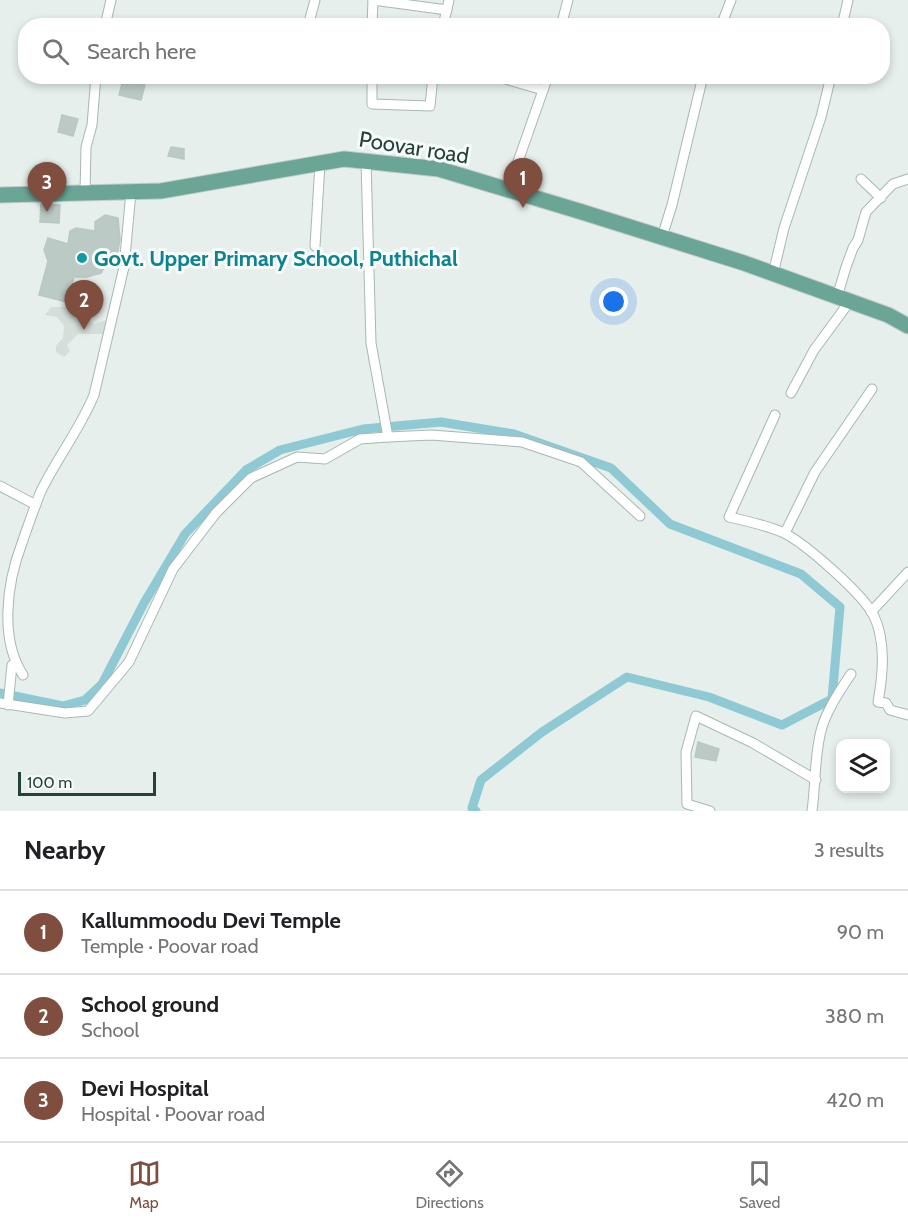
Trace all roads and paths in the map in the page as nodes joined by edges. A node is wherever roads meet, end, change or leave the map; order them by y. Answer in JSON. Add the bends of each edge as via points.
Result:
{"nodes":[{"id":1,"x":111,"y":0,"type":"edge"},
{"id":2,"x":315,"y":0,"type":"edge"},
{"id":3,"x":373,"y":0,"type":"edge"},
{"id":4,"x":449,"y":0,"type":"edge"},
{"id":5,"x":568,"y":0,"type":"edge"},
{"id":6,"x":731,"y":0,"type":"edge"},
{"id":7,"x":848,"y":0,"type":"edge"},
{"id":8,"x":447,"y":10,"type":"junction"},
{"id":9,"x":107,"y":18,"type":"edge"},
{"id":10,"x":310,"y":18,"type":"edge"},
{"id":11,"x":372,"y":18,"type":"edge"},
{"id":12,"x":445,"y":18,"type":"edge"},
{"id":13,"x":563,"y":18,"type":"edge"},
{"id":14,"x":725,"y":18,"type":"edge"},
{"id":15,"x":844,"y":18,"type":"edge"},
{"id":16,"x":95,"y":84,"type":"edge"},
{"id":17,"x":372,"y":84,"type":"edge"},
{"id":18,"x":432,"y":84,"type":"edge"},
{"id":19,"x":522,"y":84,"type":"edge"},
{"id":20,"x":545,"y":84,"type":"edge"},
{"id":21,"x":701,"y":84,"type":"edge"},
{"id":22,"x":829,"y":84,"type":"edge"},
{"id":23,"x":543,"y":90,"type":"junction"},
{"id":24,"x":366,"y":161,"type":"junction"},
{"id":25,"x":320,"y":163,"type":"junction"},
{"id":26,"x":861,"y":179,"type":"dead end"},
{"id":27,"x":908,"y":179,"type":"edge"},
{"id":28,"x":508,"y":190,"type":"junction"},
{"id":29,"x":131,"y":192,"type":"junction"},
{"id":30,"x":85,"y":193,"type":"junction"},
{"id":31,"x":0,"y":195,"type":"edge"},
{"id":32,"x":881,"y":198,"type":"junction"},
{"id":33,"x":662,"y":237,"type":"junction"},
{"id":34,"x":315,"y":246,"type":"dead end"},
{"id":35,"x":773,"y":274,"type":"junction"},
{"id":36,"x":844,"y":299,"type":"junction"},
{"id":37,"x":908,"y":326,"type":"edge"},
{"id":38,"x":872,"y":389,"type":"dead end"},
{"id":39,"x":791,"y":393,"type":"dead end"},
{"id":40,"x":775,"y":415,"type":"dead end"},
{"id":41,"x":387,"y":436,"type":"junction"},
{"id":42,"x":0,"y":486,"type":"edge"},
{"id":43,"x":36,"y":505,"type":"junction"},
{"id":44,"x":640,"y":516,"type":"dead end"},
{"id":45,"x":785,"y":533,"type":"junction"},
{"id":46,"x":908,"y":572,"type":"edge"},
{"id":47,"x":871,"y":612,"type":"junction"},
{"id":48,"x":12,"y":665,"type":"junction"},
{"id":49,"x":851,"y":674,"type":"dead end"},
{"id":50,"x":23,"y":675,"type":"dead end"},
{"id":51,"x":4,"y":704,"type":"edge"},
{"id":52,"x":908,"y":715,"type":"edge"},
{"id":53,"x":816,"y":780,"type":"junction"},
{"id":54,"x":710,"y":811,"type":"edge"},
{"id":55,"x":812,"y":811,"type":"edge"}],
"edges":[{"from":1,"to":9,"type":"street"},
{"from":2,"to":10,"type":"street"},
{"from":3,"to":8,"type":"street"},
{"from":3,"to":11,"type":"street"},
{"from":4,"to":8,"type":"street"},
{"from":5,"to":13,"type":"street"},
{"from":6,"to":14,"type":"street"},
{"from":7,"to":15,"type":"street"},
{"from":8,"to":12,"type":"street"},
{"from":16,"to":30,"type":"street","via":[[86,147]]},
{"from":17,"to":18,"type":"street","via":[[372,104],[430,106]]},
{"from":19,"to":23,"type":"street"},
{"from":20,"to":23,"type":"street"},
{"from":21,"to":33,"type":"street"},
{"from":22,"to":35,"type":"street"},
{"from":23,"to":28,"type":"street"},
{"from":24,"to":25,"type":"main road","name":"Poovar road"},
{"from":24,"to":28,"type":"main road","name":"Poovar road","via":[[439,169]]},
{"from":24,"to":41,"type":"street","via":[[371,343]]},
{"from":25,"to":29,"type":"main road","name":"Poovar road","via":[[161,191]]},
{"from":25,"to":34,"type":"street"},
{"from":26,"to":32,"type":"street"},
{"from":27,"to":32,"type":"street","via":[[893,184]]},
{"from":28,"to":33,"type":"main road","name":"Poovar road"},
{"from":29,"to":30,"type":"main road","name":"Poovar road"},
{"from":29,"to":43,"type":"street","via":[[124,267],[94,394]]},
{"from":30,"to":31,"type":"main road","name":"Poovar road"},
{"from":32,"to":36,"type":"street","via":[[866,212],[846,267]]},
{"from":33,"to":35,"type":"main road","name":"Poovar road"},
{"from":35,"to":36,"type":"main road","name":"Poovar road"},
{"from":36,"to":37,"type":"main road","name":"Poovar road"},
{"from":36,"to":39,"type":"street"},
{"from":38,"to":45,"type":"street","via":[[815,472]]},
{"from":40,"to":45,"type":"street","via":[[729,516]]},
{"from":41,"to":44,"type":"street","via":[[522,442],[581,462]]},
{"from":41,"to":51,"type":"street","via":[[360,439],[325,459],[297,457],[251,478],[216,513],[173,568],[129,662],[88,711],[65,713]]},
{"from":42,"to":43,"type":"street"},
{"from":43,"to":48,"type":"street","via":[[11,572],[1,616]]},
{"from":45,"to":47,"type":"street","via":[[825,563]]},
{"from":46,"to":47,"type":"street"},
{"from":47,"to":52,"type":"street","via":[[882,645],[883,676],[878,702]]},
{"from":48,"to":50,"type":"street"},
{"from":48,"to":51,"type":"street"},
{"from":49,"to":53,"type":"street","via":[[822,728]]},
{"from":53,"to":54,"type":"street","via":[[696,716],[686,752],[687,804]]},
{"from":53,"to":55,"type":"street"}]}
